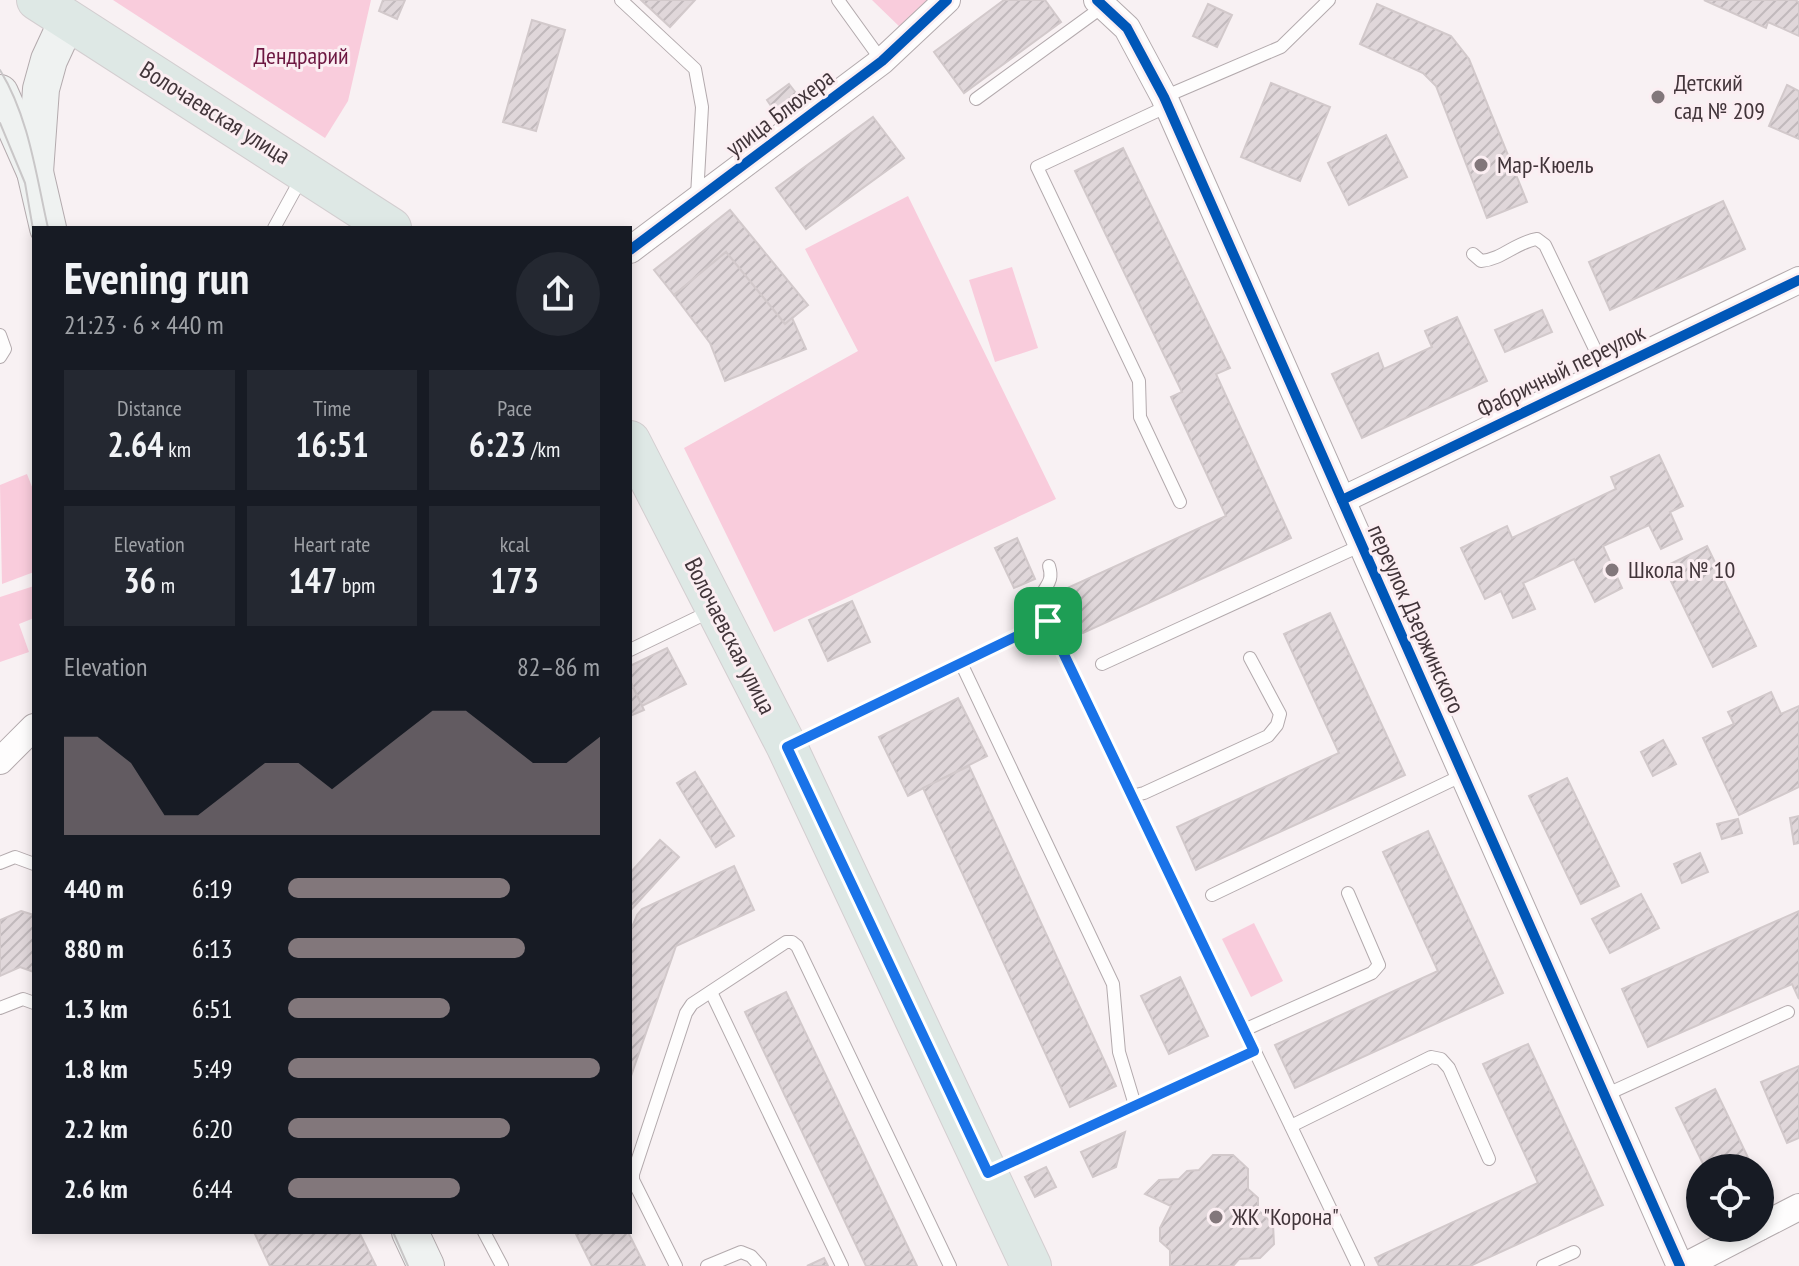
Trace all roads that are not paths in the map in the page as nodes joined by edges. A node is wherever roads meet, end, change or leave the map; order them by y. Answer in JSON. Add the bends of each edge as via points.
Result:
{"nodes":[{"id":1,"x":621,"y":0,"type":"edge"},
{"id":2,"x":838,"y":0,"type":"edge"},
{"id":3,"x":947,"y":0,"type":"edge"},
{"id":4,"x":1326,"y":0,"type":"edge"},
{"id":5,"x":1101,"y":3,"type":"edge"},
{"id":6,"x":59,"y":10,"type":"edge"},
{"id":7,"x":882,"y":61,"type":"junction"},
{"id":8,"x":0,"y":93,"type":"edge"},
{"id":9,"x":976,"y":99,"type":"dead end"},
{"id":10,"x":1166,"y":102,"type":"junction"},
{"id":11,"x":23,"y":155,"type":"junction"},
{"id":12,"x":306,"y":171,"type":"junction"},
{"id":13,"x":697,"y":199,"type":"junction"},
{"id":14,"x":47,"y":226,"type":"edge"},
{"id":15,"x":275,"y":226,"type":"edge"},
{"id":16,"x":388,"y":226,"type":"edge"},
{"id":17,"x":632,"y":248,"type":"edge"},
{"id":18,"x":1473,"y":254,"type":"dead end"},
{"id":19,"x":1799,"y":280,"type":"edge"},
{"id":20,"x":0,"y":335,"type":"edge"},
{"id":21,"x":0,"y":357,"type":"edge"},
{"id":22,"x":1606,"y":372,"type":"junction"},
{"id":23,"x":632,"y":445,"type":"edge"},
{"id":24,"x":1342,"y":500,"type":"junction"},
{"id":25,"x":1180,"y":502,"type":"dead end"},
{"id":26,"x":1362,"y":545,"type":"junction"},
{"id":27,"x":1049,"y":566,"type":"dead end"},
{"id":28,"x":716,"y":608,"type":"junction"},
{"id":29,"x":1048,"y":621,"type":"junction"},
{"id":30,"x":632,"y":649,"type":"edge"},
{"id":31,"x":1250,"y":658,"type":"dead end"},
{"id":32,"x":961,"y":663,"type":"junction"},
{"id":33,"x":1102,"y":664,"type":"dead end"},
{"id":34,"x":32,"y":729,"type":"edge"},
{"id":35,"x":787,"y":747,"type":"junction"},
{"id":36,"x":0,"y":761,"type":"edge"},
{"id":37,"x":1463,"y":775,"type":"junction"},
{"id":38,"x":1132,"y":796,"type":"junction"},
{"id":39,"x":0,"y":863,"type":"edge"},
{"id":40,"x":32,"y":863,"type":"edge"},
{"id":41,"x":1348,"y":893,"type":"dead end"},
{"id":42,"x":1212,"y":895,"type":"dead end"},
{"id":43,"x":711,"y":992,"type":"junction"},
{"id":44,"x":32,"y":1002,"type":"edge"},
{"id":45,"x":0,"y":1008,"type":"edge"},
{"id":46,"x":1788,"y":1012,"type":"dead end"},
{"id":47,"x":1244,"y":1030,"type":"junction"},
{"id":48,"x":1254,"y":1051,"type":"junction"},
{"id":49,"x":1605,"y":1095,"type":"junction"},
{"id":50,"x":1135,"y":1105,"type":"junction"},
{"id":51,"x":1291,"y":1126,"type":"junction"},
{"id":52,"x":1489,"y":1159,"type":"dead end"},
{"id":53,"x":988,"y":1173,"type":"junction"},
{"id":54,"x":1799,"y":1207,"type":"edge"},
{"id":55,"x":1774,"y":1220,"type":"edge"},
{"id":56,"x":411,"y":1234,"type":"edge"},
{"id":57,"x":485,"y":1234,"type":"edge"},
{"id":58,"x":1731,"y":1242,"type":"edge"},
{"id":59,"x":1574,"y":1252,"type":"dead end"},
{"id":60,"x":426,"y":1266,"type":"edge"},
{"id":61,"x":502,"y":1266,"type":"edge"},
{"id":62,"x":676,"y":1266,"type":"edge"},
{"id":63,"x":707,"y":1266,"type":"edge"},
{"id":64,"x":760,"y":1266,"type":"edge"},
{"id":65,"x":842,"y":1266,"type":"edge"},
{"id":66,"x":950,"y":1266,"type":"edge"},
{"id":67,"x":1031,"y":1266,"type":"edge"},
{"id":68,"x":1358,"y":1266,"type":"edge"},
{"id":69,"x":1543,"y":1266,"type":"edge"},
{"id":70,"x":1682,"y":1266,"type":"edge"}],
"edges":[{"from":1,"to":13,"type":"lane","via":[[695,69],[702,107]]},
{"from":2,"to":7,"type":"lane"},
{"from":3,"to":7,"type":"street","name":"улица Блюхера"},
{"from":4,"to":10,"type":"lane","via":[[1281,47]]},
{"from":5,"to":9,"type":"lane"},
{"from":5,"to":10,"type":"street","name":"переулок Дзержинского","via":[[1127,28]]},
{"from":6,"to":11,"type":"main road"},
{"from":6,"to":12,"type":"main road","name":"Волочаевская улица"},
{"from":7,"to":13,"type":"street","name":"улица Блюхера"},
{"from":8,"to":11,"type":"main road"},
{"from":10,"to":24,"type":"street","name":"переулок Дзержинского"},
{"from":10,"to":25,"type":"lane","via":[[1037,167],[1139,381],[1140,417]]},
{"from":11,"to":14,"type":"main road"},
{"from":12,"to":15,"type":"lane"},
{"from":12,"to":16,"type":"main road","name":"Волочаевская улица"},
{"from":13,"to":17,"type":"street","name":"улица Блюхера"},
{"from":18,"to":22,"type":"lane","via":[[1481,261],[1494,260],[1526,240],[1545,245]]},
{"from":19,"to":22,"type":"street","name":"Фабричный переулок"},
{"from":20,"to":21,"type":"lane","via":[[5,349]]},
{"from":22,"to":24,"type":"street","name":"Фабричный переулок"},
{"from":23,"to":28,"type":"main road","name":"Волочаевская улица"},
{"from":24,"to":26,"type":"street","name":"переулок Дзержинского"},
{"from":26,"to":33,"type":"lane"},
{"from":26,"to":37,"type":"street","name":"переулок Дзержинского"},
{"from":27,"to":29,"type":"lane","via":[[1052,574],[1040,600]]},
{"from":28,"to":30,"type":"lane"},
{"from":28,"to":35,"type":"main road","name":"Волочаевская улица"},
{"from":29,"to":32,"type":"lane"},
{"from":29,"to":38,"type":"lane"},
{"from":31,"to":38,"type":"lane","via":[[1280,714],[1268,736]]},
{"from":32,"to":35,"type":"lane"},
{"from":32,"to":50,"type":"lane","via":[[1113,984],[1119,1052]]},
{"from":34,"to":36,"type":"street"},
{"from":35,"to":53,"type":"main road","name":"Волочаевская улица"},
{"from":37,"to":42,"type":"lane"},
{"from":37,"to":49,"type":"street","name":"переулок Дзержинского"},
{"from":38,"to":47,"type":"lane"},
{"from":39,"to":40,"type":"lane","via":[[15,857]]},
{"from":41,"to":47,"type":"lane","via":[[1379,965],[1372,973]]},
{"from":43,"to":62,"type":"lane","via":[[686,1013],[633,1174]]},
{"from":43,"to":65,"type":"lane"},
{"from":43,"to":66,"type":"lane","via":[[786,942],[797,946]]},
{"from":44,"to":45,"type":"lane","via":[[23,999]]},
{"from":46,"to":49,"type":"lane"},
{"from":47,"to":48,"type":"lane"},
{"from":48,"to":50,"type":"lane"},
{"from":48,"to":51,"type":"lane"},
{"from":49,"to":70,"type":"street","name":"переулок Дзержинского"},
{"from":50,"to":53,"type":"lane"},
{"from":51,"to":52,"type":"lane","via":[[1431,1057],[1449,1068]]},
{"from":51,"to":68,"type":"lane"},
{"from":53,"to":67,"type":"main road","name":"Волочаевская улица"},
{"from":54,"to":55,"type":"street"},
{"from":56,"to":60,"type":"main road"},
{"from":57,"to":61,"type":"lane"},
{"from":58,"to":70,"type":"street"},
{"from":59,"to":69,"type":"lane"},
{"from":63,"to":64,"type":"lane","via":[[741,1252]]}]}
